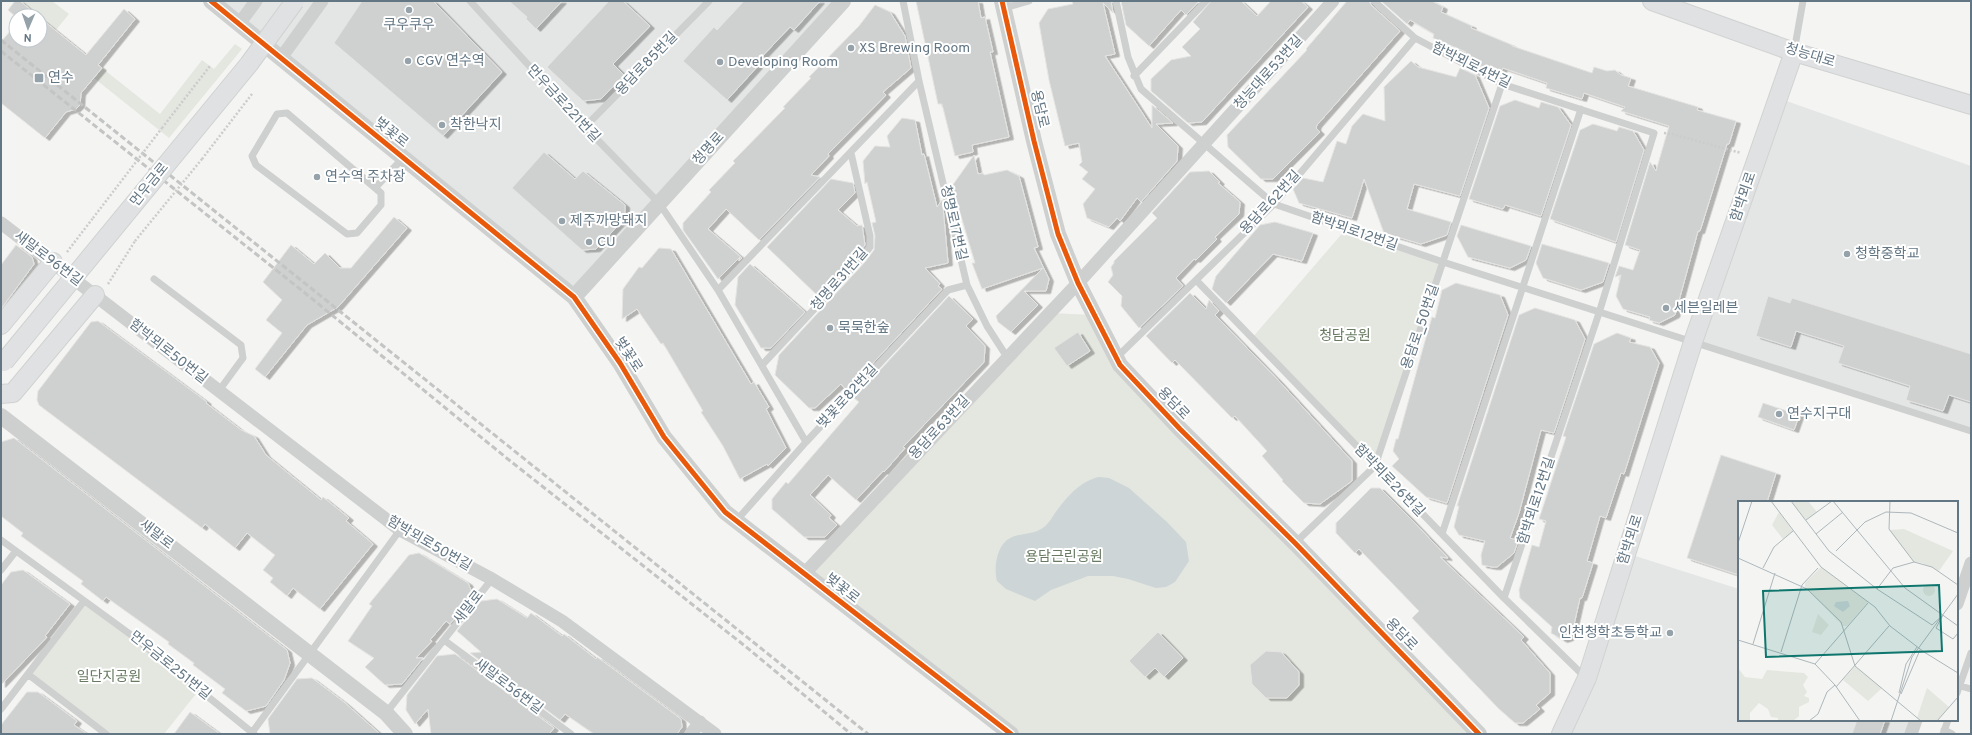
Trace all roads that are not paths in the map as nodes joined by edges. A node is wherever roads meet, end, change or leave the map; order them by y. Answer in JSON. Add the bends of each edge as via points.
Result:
{"nodes":[{"id":1,"x":211,"y":1,"type":"edge"},
{"id":2,"x":256,"y":1,"type":"edge"},
{"id":3,"x":295,"y":1,"type":"edge"},
{"id":4,"x":322,"y":1,"type":"edge"},
{"id":5,"x":470,"y":1,"type":"edge"},
{"id":6,"x":709,"y":1,"type":"edge"},
{"id":7,"x":844,"y":1,"type":"edge"},
{"id":8,"x":903,"y":1,"type":"edge"},
{"id":9,"x":1029,"y":1,"type":"edge"},
{"id":10,"x":1116,"y":1,"type":"edge"},
{"id":11,"x":1206,"y":1,"type":"edge"},
{"id":12,"x":1333,"y":1,"type":"edge"},
{"id":13,"x":1374,"y":1,"type":"edge"},
{"id":14,"x":1652,"y":1,"type":"edge"},
{"id":15,"x":1803,"y":1,"type":"edge"},
{"id":16,"x":1003,"y":4,"type":"edge"},
{"id":17,"x":239,"y":24,"type":"junction"},
{"id":18,"x":1415,"y":38,"type":"junction"},
{"id":19,"x":1794,"y":52,"type":"junction"},
{"id":20,"x":281,"y":58,"type":"junction"},
{"id":21,"x":1134,"y":76,"type":"junction"},
{"id":22,"x":919,"y":81,"type":"junction"},
{"id":23,"x":1502,"y":84,"type":"junction"},
{"id":24,"x":1971,"y":105,"type":"edge"},
{"id":25,"x":1581,"y":109,"type":"junction"},
{"id":26,"x":585,"y":127,"type":"junction"},
{"id":27,"x":1205,"y":145,"type":"junction"},
{"id":28,"x":851,"y":153,"type":"junction"},
{"id":29,"x":403,"y":158,"type":"junction"},
{"id":30,"x":375,"y":188,"type":"junction"},
{"id":31,"x":660,"y":204,"type":"junction"},
{"id":32,"x":1274,"y":204,"type":"junction"},
{"id":33,"x":1,"y":223,"type":"edge"},
{"id":34,"x":1443,"y":262,"type":"junction"},
{"id":35,"x":55,"y":264,"type":"junction"},
{"id":36,"x":154,"y":279,"type":"dead end"},
{"id":37,"x":1196,"y":280,"type":"junction"},
{"id":38,"x":1078,"y":283,"type":"junction"},
{"id":39,"x":967,"y":285,"type":"junction"},
{"id":40,"x":1521,"y":288,"type":"junction"},
{"id":41,"x":718,"y":290,"type":"junction"},
{"id":42,"x":97,"y":297,"type":"junction"},
{"id":43,"x":574,"y":297,"type":"junction"},
{"id":44,"x":1600,"y":313,"type":"junction"},
{"id":45,"x":1,"y":325,"type":"edge"},
{"id":46,"x":1693,"y":342,"type":"junction"},
{"id":47,"x":1007,"y":357,"type":"junction"},
{"id":48,"x":1116,"y":358,"type":"junction"},
{"id":49,"x":3,"y":364,"type":"edge"},
{"id":50,"x":762,"y":365,"type":"junction"},
{"id":51,"x":218,"y":392,"type":"junction"},
{"id":52,"x":1,"y":394,"type":"edge"},
{"id":53,"x":1,"y":416,"type":"edge"},
{"id":54,"x":1971,"y":431,"type":"edge"},
{"id":55,"x":806,"y":442,"type":"junction"},
{"id":56,"x":1374,"y":466,"type":"junction"},
{"id":57,"x":736,"y":521,"type":"junction"},
{"id":58,"x":400,"y":530,"type":"junction"},
{"id":59,"x":1442,"y":534,"type":"junction"},
{"id":60,"x":1,"y":540,"type":"edge"},
{"id":61,"x":1296,"y":543,"type":"junction"},
{"id":62,"x":16,"y":551,"type":"junction"},
{"id":63,"x":1971,"y":563,"type":"edge"},
{"id":64,"x":1,"y":570,"type":"edge"},
{"id":65,"x":804,"y":574,"type":"junction"},
{"id":66,"x":492,"y":579,"type":"junction"},
{"id":67,"x":1504,"y":598,"type":"junction"},
{"id":68,"x":84,"y":601,"type":"junction"},
{"id":69,"x":1958,"y":601,"type":"edge"},
{"id":70,"x":444,"y":640,"type":"junction"},
{"id":71,"x":1971,"y":653,"type":"edge"},
{"id":72,"x":310,"y":655,"type":"junction"},
{"id":73,"x":29,"y":675,"type":"junction"},
{"id":74,"x":1586,"y":678,"type":"junction"},
{"id":75,"x":1958,"y":688,"type":"edge"},
{"id":76,"x":1971,"y":689,"type":"edge"},
{"id":77,"x":1,"y":709,"type":"edge"},
{"id":78,"x":386,"y":713,"type":"junction"},
{"id":79,"x":1916,"y":721,"type":"edge"},
{"id":80,"x":1948,"y":721,"type":"edge"},
{"id":81,"x":700,"y":722,"type":"junction"},
{"id":82,"x":1944,"y":732,"type":"edge"},
{"id":83,"x":106,"y":734,"type":"edge"},
{"id":84,"x":252,"y":734,"type":"edge"},
{"id":85,"x":405,"y":734,"type":"edge"},
{"id":86,"x":571,"y":734,"type":"edge"},
{"id":87,"x":691,"y":734,"type":"edge"},
{"id":88,"x":715,"y":734,"type":"edge"},
{"id":89,"x":1011,"y":734,"type":"edge"},
{"id":90,"x":1479,"y":734,"type":"edge"},
{"id":91,"x":1561,"y":734,"type":"edge"},
{"id":92,"x":1911,"y":734,"type":"edge"},
{"id":93,"x":1952,"y":734,"type":"edge"}],
"edges":[{"from":1,"to":17,"type":"street","name":"벚꽃로"},
{"from":2,"to":17,"type":"street"},
{"from":3,"to":49,"type":"main road","name":"먼우금로","bridge":true,"via":[[244,70]]},
{"from":4,"to":20,"type":"street"},
{"from":5,"to":26,"type":"lane","name":"먼우금로221번길"},
{"from":6,"to":26,"type":"lane","name":"용담로85번길"},
{"from":7,"to":31,"type":"street","name":"청명로"},
{"from":8,"to":22,"type":"lane","name":"청명로17번길"},
{"from":9,"to":16,"type":"lane"},
{"from":10,"to":21,"type":"lane"},
{"from":11,"to":21,"type":"lane"},
{"from":12,"to":27,"type":"street","name":"청능대로53번길"},
{"from":13,"to":18,"type":"lane","name":"함박뫼로4번길"},
{"from":14,"to":19,"type":"main road","name":"청능대로"},
{"from":15,"to":19,"type":"lane"},
{"from":16,"to":38,"type":"street","name":"용담로","via":[[1055,220]]},
{"from":17,"to":20,"type":"street","name":"벚꽃로"},
{"from":18,"to":23,"type":"lane","name":"함박뫼로4번길"},
{"from":18,"to":32,"type":"lane","name":"용담로62번길"},
{"from":19,"to":24,"type":"main road","name":"청능대로"},
{"from":19,"to":46,"type":"main road","name":"함박뫼로"},
{"from":20,"to":29,"type":"street","name":"벚꽃로"},
{"from":21,"to":27,"type":"lane","via":[[1141,89]]},
{"from":22,"to":28,"type":"lane"},
{"from":22,"to":39,"type":"lane","name":"청명로17번길"},
{"from":23,"to":25,"type":"lane","name":"함박뫼로4번길"},
{"from":23,"to":34,"type":"lane","name":"용담로_50번길"},
{"from":25,"to":40,"type":"lane"},
{"from":25,"to":44,"type":"lane","name":"함박뫼로4번길","via":[[1654,133]]},
{"from":26,"to":31,"type":"lane","name":"먼우금로221번길"},
{"from":27,"to":32,"type":"lane","name":"함박뫼로12번길"},
{"from":27,"to":38,"type":"street","name":"청능대로53번길"},
{"from":28,"to":41,"type":"lane"},
{"from":28,"to":50,"type":"lane","name":"청명로31번길","via":[[870,236],[870,247],[862,259]]},
{"from":29,"to":30,"type":"lane"},
{"from":29,"to":43,"type":"street","name":"벚꽃로"},
{"from":30,"to":30,"type":"lane","via":[[381,193],[381,205],[357,233],[347,234],[256,165],[252,156],[277,114],[287,113]]},
{"from":31,"to":41,"type":"lane"},
{"from":31,"to":43,"type":"street","name":"청명로"},
{"from":32,"to":34,"type":"lane","name":"함박뫼로12번길"},
{"from":32,"to":37,"type":"lane","name":"용담로62번길"},
{"from":33,"to":35,"type":"street","name":"새말로96번길"},
{"from":34,"to":40,"type":"lane","name":"함박뫼로12번길"},
{"from":34,"to":56,"type":"lane","name":"용담로_50번길"},
{"from":35,"to":42,"type":"street","name":"새말로96번길"},
{"from":35,"to":45,"type":"main road"},
{"from":36,"to":51,"type":"lane","via":[[241,345],[243,358]]},
{"from":37,"to":48,"type":"lane","name":"용담로62번길"},
{"from":37,"to":56,"type":"lane","name":"함박뫼로26번길"},
{"from":38,"to":47,"type":"street","name":"용담로63번길"},
{"from":38,"to":48,"type":"street","name":"용담로"},
{"from":39,"to":47,"type":"lane","name":"청명로17번길","via":[[987,326]]},
{"from":39,"to":55,"type":"lane","name":"벚꽃로82번길","via":[[948,290]]},
{"from":40,"to":44,"type":"lane","name":"함박뫼로12번길"},
{"from":40,"to":59,"type":"lane"},
{"from":41,"to":50,"type":"lane"},
{"from":42,"to":51,"type":"street","name":"함박뫼로50번길"},
{"from":42,"to":52,"type":"main road","via":[[13,393]]},
{"from":43,"to":57,"type":"street","name":"벚꽃로","via":[[620,363],[664,437],[725,512]]},
{"from":44,"to":46,"type":"lane","name":"함박뫼로12번길"},
{"from":44,"to":67,"type":"lane","name":"함박뫼로12번길"},
{"from":46,"to":54,"type":"lane"},
{"from":46,"to":74,"type":"main road","name":"함박뫼로"},
{"from":47,"to":65,"type":"street","name":"용담로63번길"},
{"from":48,"to":61,"type":"street","name":"용담로","via":[[1180,429]]},
{"from":50,"to":55,"type":"lane"},
{"from":51,"to":58,"type":"street","name":"함박뫼로50번길"},
{"from":53,"to":72,"type":"street","name":"새말로"},
{"from":55,"to":57,"type":"lane","name":"벚꽃로82번길"},
{"from":56,"to":59,"type":"lane","name":"함박뫼로26번길"},
{"from":56,"to":61,"type":"lane","name":"용담로_50번길"},
{"from":57,"to":65,"type":"street","name":"벚꽃로"},
{"from":58,"to":66,"type":"street","name":"함박뫼로50번길"},
{"from":58,"to":72,"type":"lane"},
{"from":59,"to":67,"type":"lane","name":"함박뫼로26번길"},
{"from":60,"to":62,"type":"lane","name":"먼우금로251번길"},
{"from":61,"to":90,"type":"street","name":"용담로"},
{"from":62,"to":64,"type":"lane"},
{"from":62,"to":68,"type":"lane","name":"먼우금로251번길"},
{"from":63,"to":69,"type":"street"},
{"from":65,"to":89,"type":"street","name":"벚꽃로"},
{"from":66,"to":70,"type":"lane","name":"새말로"},
{"from":66,"to":81,"type":"street","name":"함박뫼로50번길","via":[[562,622]]},
{"from":67,"to":74,"type":"lane","name":"함박뫼로26번길"},
{"from":68,"to":73,"type":"lane"},
{"from":68,"to":84,"type":"lane","name":"먼우금로251번길","via":[[134,637]]},
{"from":70,"to":78,"type":"lane","name":"새말로"},
{"from":70,"to":86,"type":"lane","name":"새말로56번길"},
{"from":71,"to":75,"type":"lane"},
{"from":72,"to":78,"type":"street","name":"새말로"},
{"from":72,"to":84,"type":"lane"},
{"from":73,"to":77,"type":"lane"},
{"from":73,"to":83,"type":"lane"},
{"from":74,"to":91,"type":"main road","name":"함박뫼로"},
{"from":75,"to":76,"type":"lane"},
{"from":78,"to":85,"type":"street","name":"새말로"},
{"from":79,"to":92,"type":"street"},
{"from":80,"to":82,"type":"lane"},
{"from":81,"to":87,"type":"street"},
{"from":81,"to":88,"type":"street","name":"함박뫼로50번길"},
{"from":82,"to":93,"type":"lane"}]}
